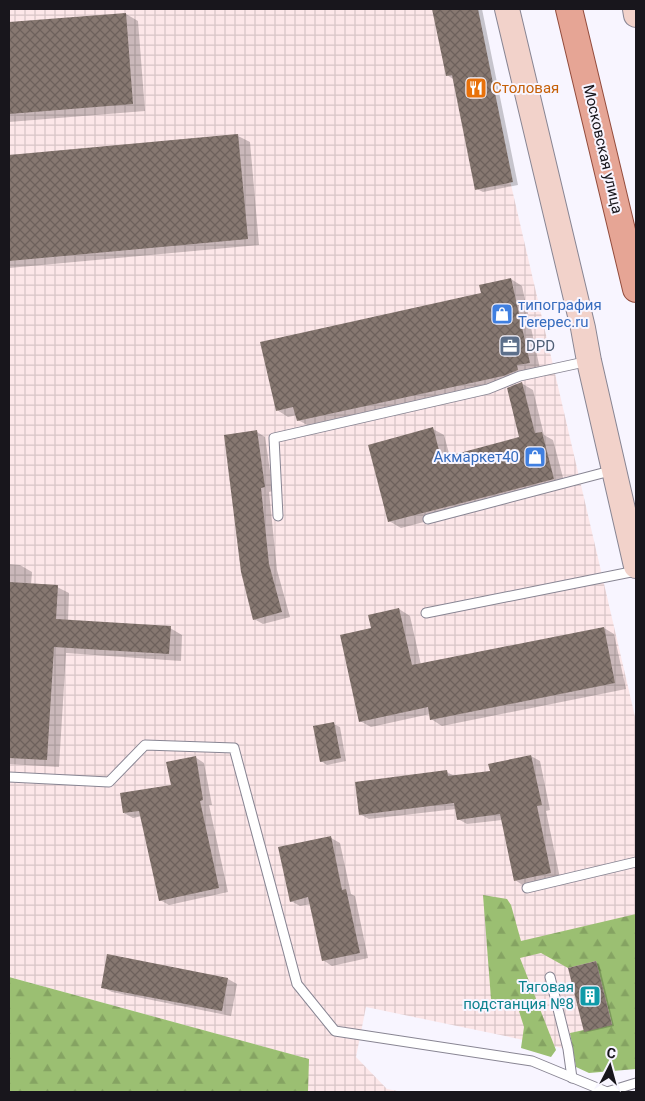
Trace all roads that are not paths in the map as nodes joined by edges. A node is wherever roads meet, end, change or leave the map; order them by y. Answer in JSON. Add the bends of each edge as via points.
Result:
{"nodes":[{"id":1,"x":507,"y":9,"type":"edge"},
{"id":2,"x":569,"y":9,"type":"edge"},
{"id":3,"x":635,"y":9,"type":"edge"},
{"id":4,"x":636,"y":15,"type":"edge"},
{"id":5,"x":636,"y":289,"type":"edge"},
{"id":6,"x":589,"y":361,"type":"junction"},
{"id":7,"x":614,"y":470,"type":"junction"},
{"id":8,"x":278,"y":516,"type":"dead end"},
{"id":9,"x":428,"y":519,"type":"dead end"},
{"id":10,"x":636,"y":566,"type":"edge"},
{"id":11,"x":636,"y":571,"type":"edge"},
{"id":12,"x":426,"y":614,"type":"dead end"},
{"id":13,"x":9,"y":777,"type":"edge"},
{"id":14,"x":636,"y":862,"type":"edge"},
{"id":15,"x":527,"y":888,"type":"dead end"},
{"id":16,"x":550,"y":977,"type":"dead end"},
{"id":17,"x":572,"y":1078,"type":"junction"},
{"id":18,"x":636,"y":1083,"type":"edge"},
{"id":19,"x":607,"y":1092,"type":"edge"}],
"edges":[{"from":1,"to":6,"type":"main road"},
{"from":2,"to":5,"type":"main road","name":"Московская улица"},
{"from":3,"to":4,"type":"main road"},
{"from":6,"to":7,"type":"main road"},
{"from":6,"to":8,"type":"lane","via":[[520,376],[488,389],[274,438]]},
{"from":7,"to":9,"type":"lane"},
{"from":7,"to":10,"type":"main road"},
{"from":11,"to":12,"type":"lane"},
{"from":13,"to":17,"type":"lane","via":[[109,782],[145,745],[234,748],[297,984],[335,1031],[532,1061]]},
{"from":14,"to":15,"type":"lane"},
{"from":16,"to":17,"type":"lane"},
{"from":17,"to":19,"type":"lane"},
{"from":18,"to":19,"type":"lane"}]}
